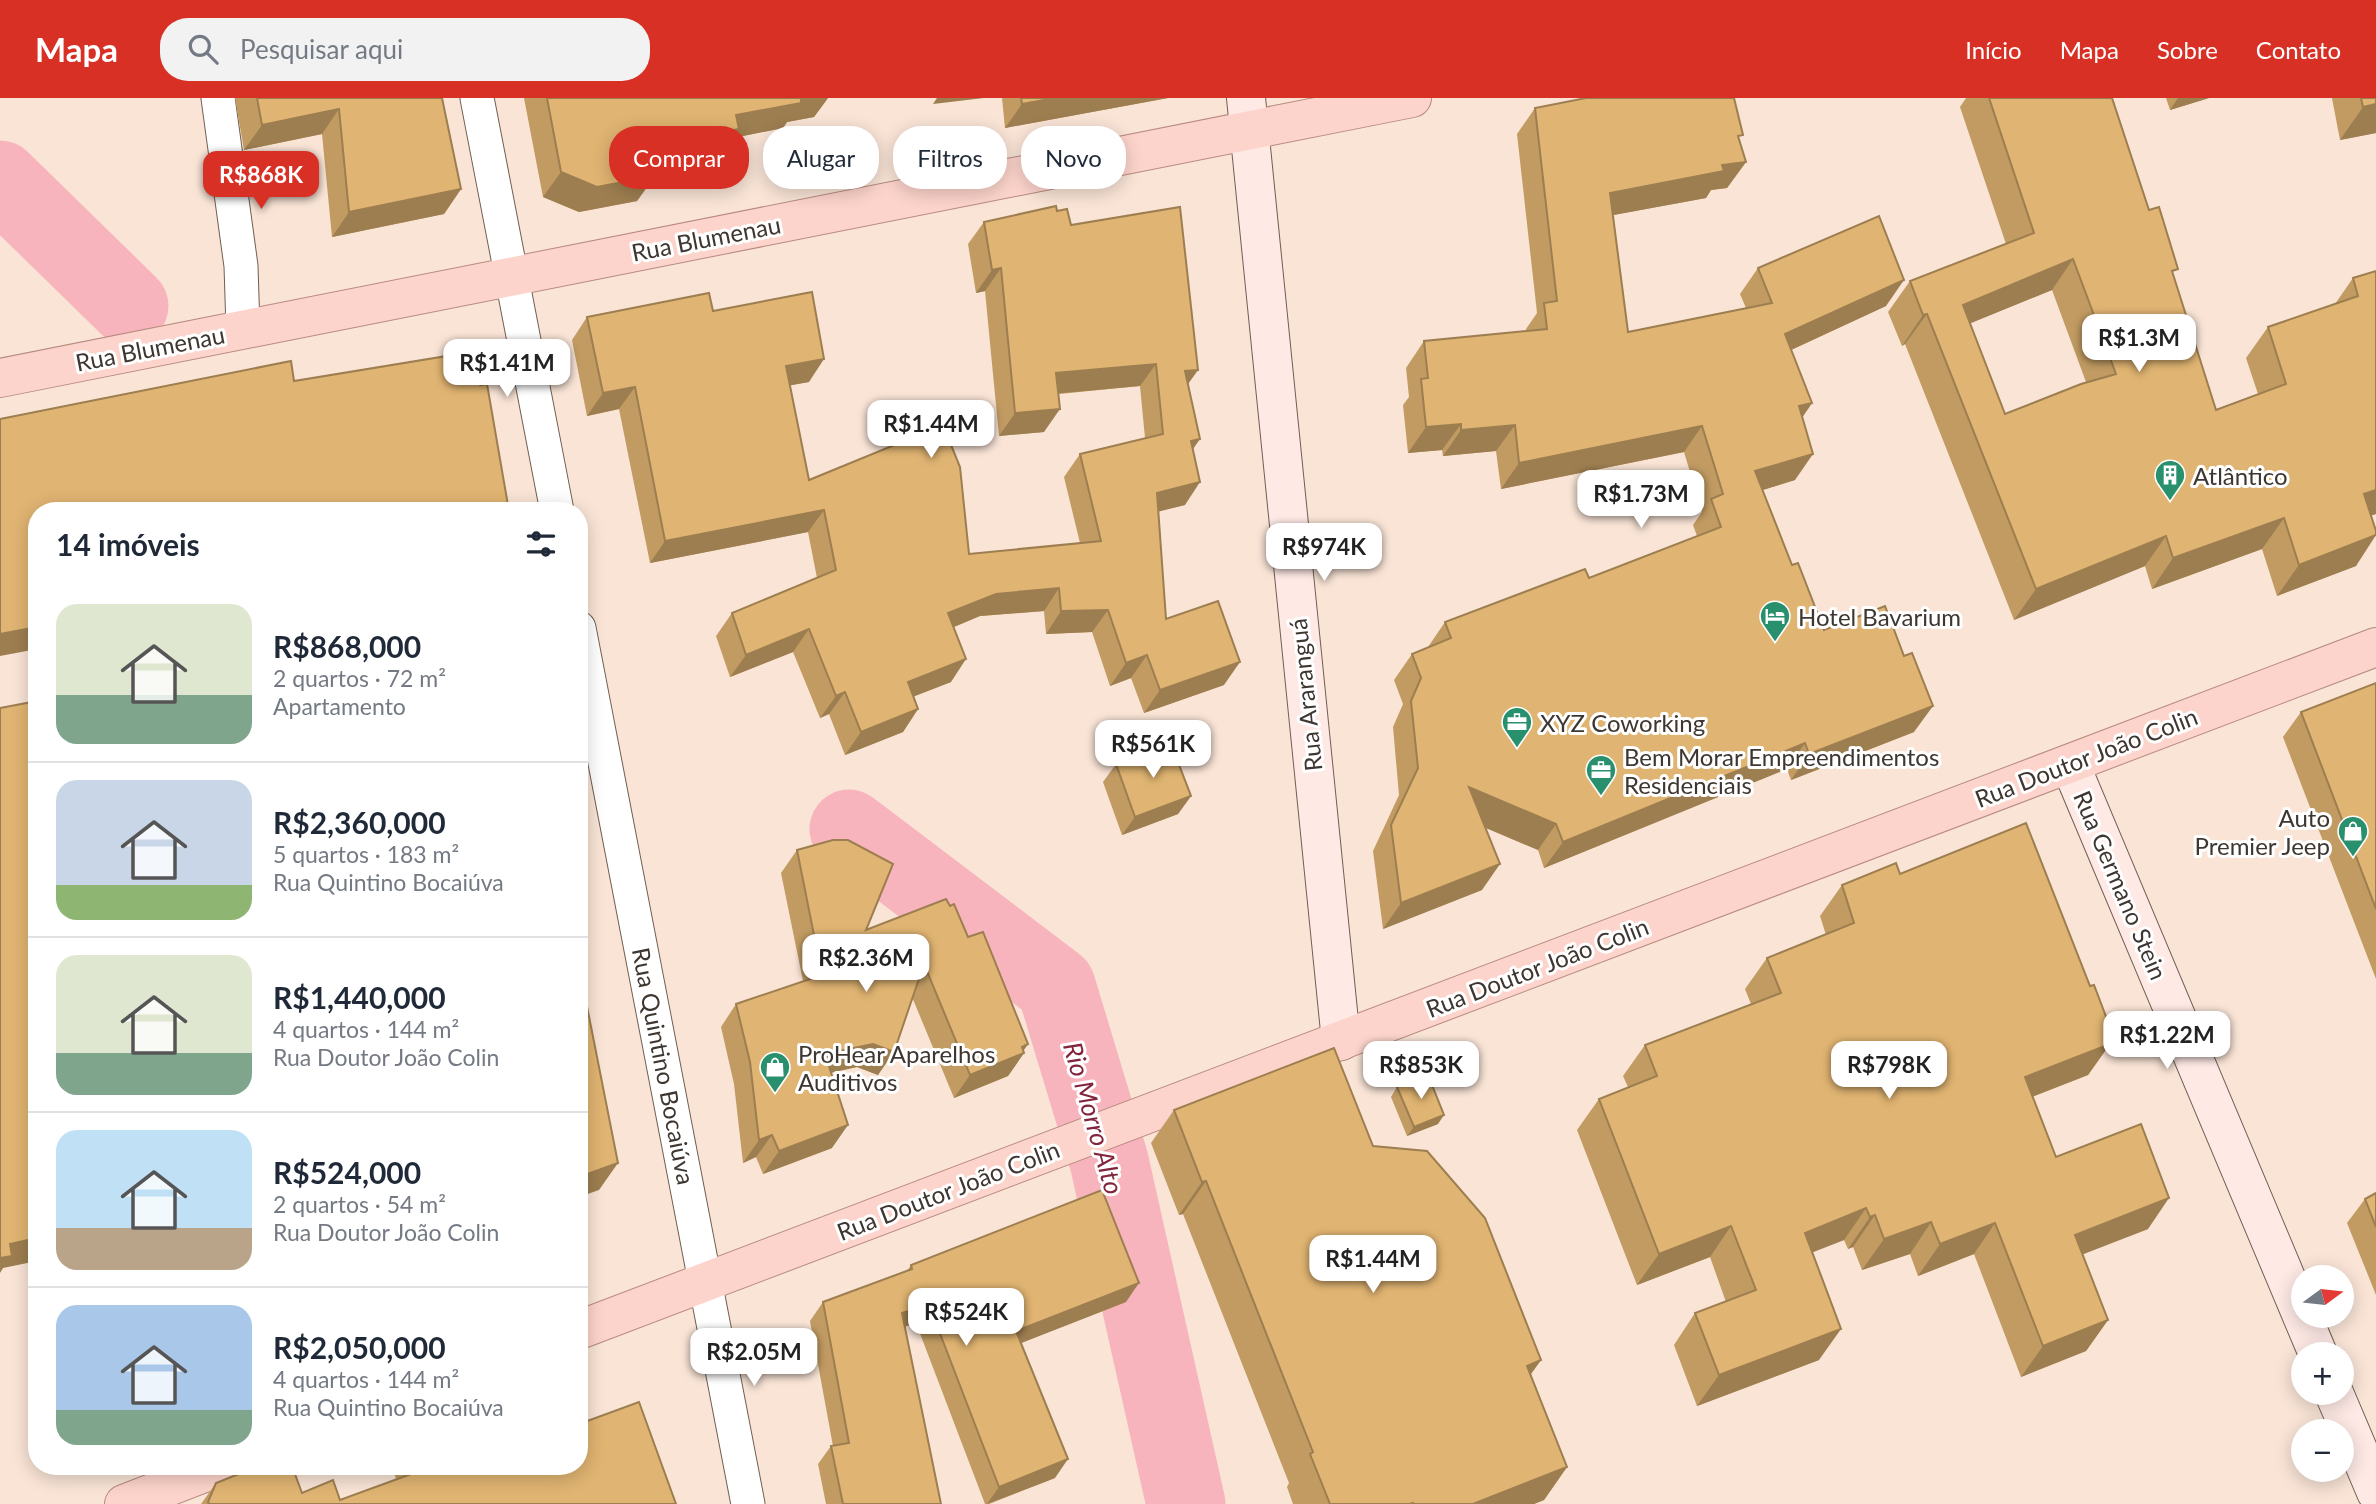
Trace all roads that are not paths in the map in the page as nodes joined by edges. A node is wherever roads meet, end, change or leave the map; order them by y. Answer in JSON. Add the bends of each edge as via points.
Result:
{"nodes":[{"id":1,"x":218,"y":98,"type":"edge"},
{"id":2,"x":477,"y":98,"type":"edge"},
{"id":3,"x":1412,"y":98,"type":"edge"},
{"id":4,"x":1247,"y":114,"type":"edge"},
{"id":5,"x":511,"y":276,"type":"junction"},
{"id":6,"x":243,"y":329,"type":"junction"},
{"id":7,"x":0,"y":377,"type":"edge"},
{"id":8,"x":555,"y":502,"type":"edge"},
{"id":9,"x":2376,"y":647,"type":"edge"},
{"id":10,"x":588,"y":674,"type":"edge"},
{"id":11,"x":2070,"y":764,"type":"junction"},
{"id":12,"x":1341,"y":1041,"type":"junction"},
{"id":13,"x":706,"y":1282,"type":"junction"},
{"id":14,"x":588,"y":1327,"type":"edge"},
{"id":15,"x":2313,"y":1342,"type":"edge"},
{"id":16,"x":2339,"y":1405,"type":"edge"},
{"id":17,"x":199,"y":1475,"type":"edge"},
{"id":18,"x":2376,"y":1492,"type":"edge"},
{"id":19,"x":124,"y":1504,"type":"edge"},
{"id":20,"x":748,"y":1504,"type":"edge"}],
"edges":[{"from":1,"to":6,"type":"street","via":[[242,266]]},
{"from":2,"to":5,"type":"street"},
{"from":3,"to":4,"type":"main road","name":"Rua Blumenau"},
{"from":4,"to":5,"type":"main road","name":"Rua Blumenau"},
{"from":4,"to":12,"type":"street","name":"Rua Araranguá"},
{"from":5,"to":6,"type":"main road","name":"Rua Blumenau"},
{"from":5,"to":8,"type":"street"},
{"from":6,"to":7,"type":"main road","name":"Rua Blumenau"},
{"from":9,"to":11,"type":"main road","name":"Rua Doutor João Colin"},
{"from":10,"to":13,"type":"street","name":"Rua Quintino Bocaiúva"},
{"from":11,"to":12,"type":"main road","name":"Rua Doutor João Colin"},
{"from":11,"to":15,"type":"street","name":"Rua Germano Stein"},
{"from":12,"to":13,"type":"main road","name":"Rua Doutor João Colin"},
{"from":13,"to":14,"type":"main road","name":"Rua Doutor João Colin"},
{"from":13,"to":20,"type":"street","name":"Rua Quintino Bocaiúva"},
{"from":16,"to":18,"type":"street"},
{"from":17,"to":19,"type":"main road"}]}
